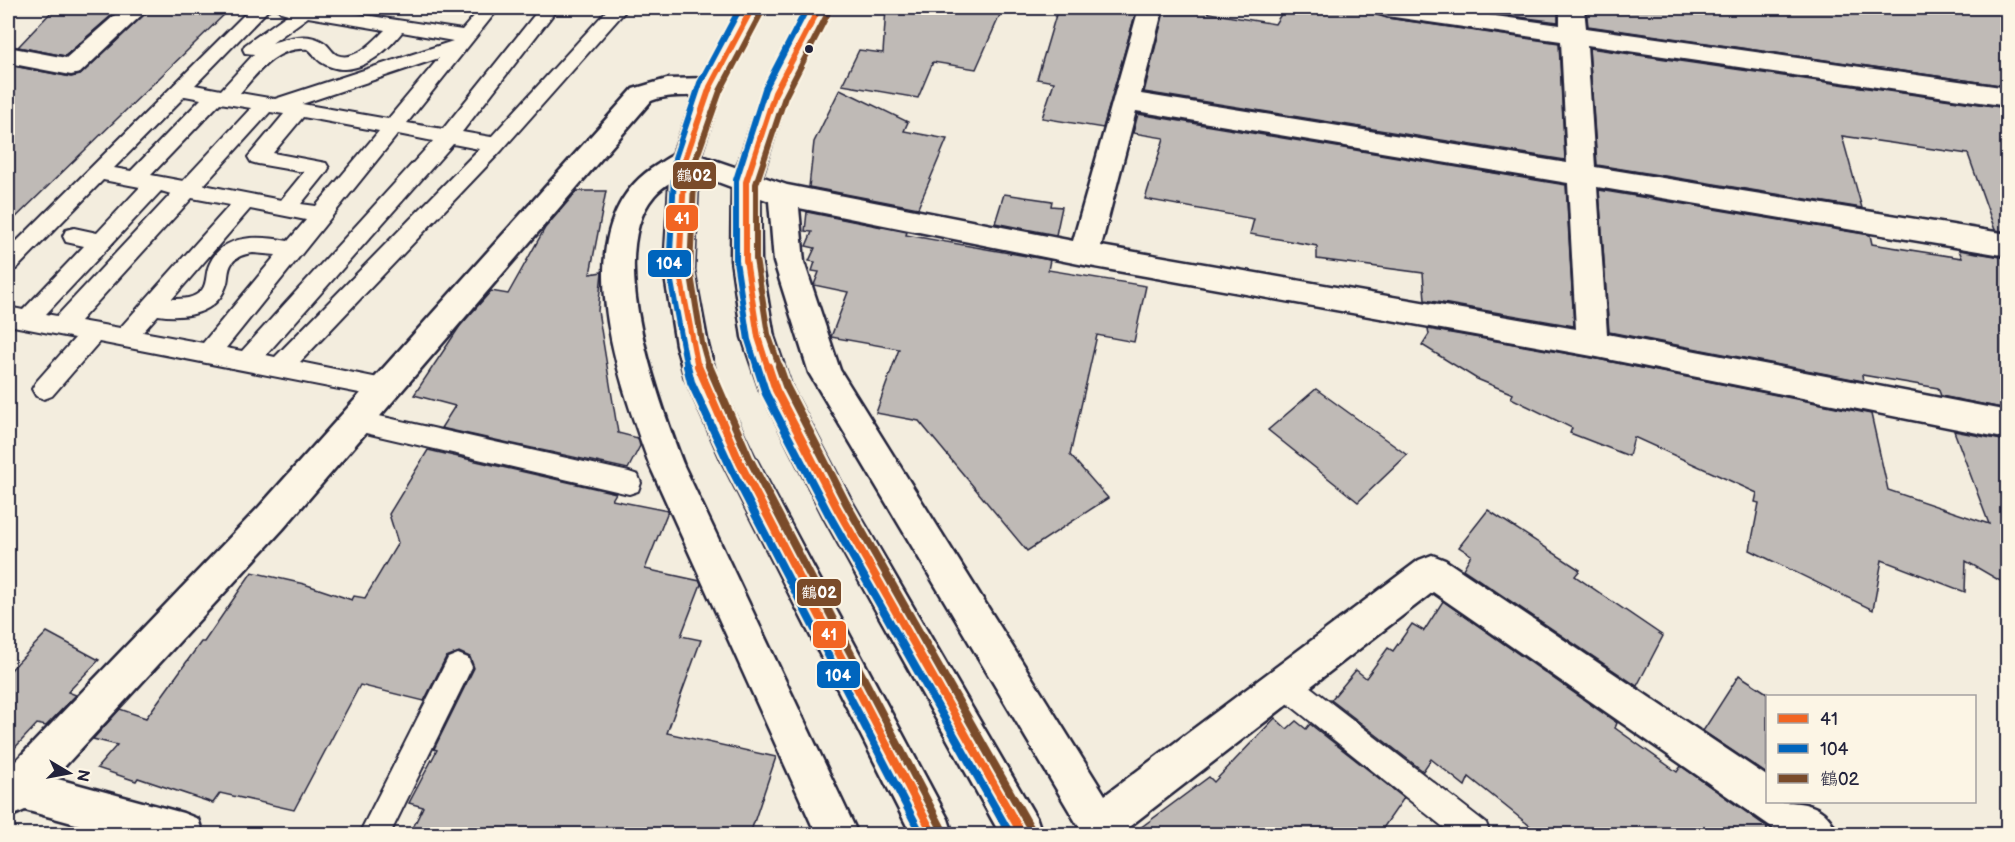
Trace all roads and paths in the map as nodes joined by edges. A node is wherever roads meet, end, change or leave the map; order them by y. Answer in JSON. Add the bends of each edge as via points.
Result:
{"nodes":[{"id":1,"x":137,"y":8,"type":"edge"},
{"id":2,"x":261,"y":8,"type":"edge"},
{"id":3,"x":300,"y":8,"type":"edge"},
{"id":4,"x":394,"y":8,"type":"edge"},
{"id":5,"x":490,"y":8,"type":"edge"},
{"id":6,"x":549,"y":8,"type":"edge"},
{"id":7,"x":619,"y":8,"type":"edge"},
{"id":8,"x":752,"y":8,"type":"edge"},
{"id":9,"x":819,"y":8,"type":"edge"},
{"id":10,"x":1151,"y":8,"type":"edge"},
{"id":11,"x":1387,"y":8,"type":"edge"},
{"id":12,"x":1573,"y":21,"type":"edge"},
{"id":13,"x":389,"y":25,"type":"junction"},
{"id":14,"x":462,"y":41,"type":"junction"},
{"id":15,"x":8,"y":55,"type":"edge"},
{"id":16,"x":710,"y":87,"type":"junction"},
{"id":17,"x":180,"y":88,"type":"junction"},
{"id":18,"x":216,"y":95,"type":"junction"},
{"id":19,"x":2007,"y":97,"type":"edge"},
{"id":20,"x":1125,"y":100,"type":"junction"},
{"id":21,"x":271,"y":105,"type":"junction"},
{"id":22,"x":298,"y":110,"type":"junction"},
{"id":23,"x":392,"y":127,"type":"junction"},
{"id":24,"x":448,"y":137,"type":"junction"},
{"id":25,"x":495,"y":145,"type":"junction"},
{"id":26,"x":685,"y":160,"type":"junction"},
{"id":27,"x":98,"y":172,"type":"junction"},
{"id":28,"x":1582,"y":175,"type":"junction"},
{"id":29,"x":135,"y":179,"type":"junction"},
{"id":30,"x":746,"y":182,"type":"junction"},
{"id":31,"x":157,"y":183,"type":"junction"},
{"id":32,"x":188,"y":189,"type":"junction"},
{"id":33,"x":783,"y":195,"type":"junction"},
{"id":34,"x":246,"y":200,"type":"junction"},
{"id":35,"x":286,"y":208,"type":"junction"},
{"id":36,"x":321,"y":215,"type":"junction"},
{"id":37,"x":74,"y":236,"type":"dead end"},
{"id":38,"x":102,"y":242,"type":"junction"},
{"id":39,"x":2007,"y":245,"type":"edge"},
{"id":40,"x":292,"y":250,"type":"junction"},
{"id":41,"x":1084,"y":254,"type":"junction"},
{"id":42,"x":8,"y":263,"type":"edge"},
{"id":43,"x":153,"y":306,"type":"junction"},
{"id":44,"x":17,"y":318,"type":"edge"},
{"id":45,"x":61,"y":327,"type":"junction"},
{"id":46,"x":93,"y":333,"type":"junction"},
{"id":47,"x":124,"y":339,"type":"junction"},
{"id":48,"x":1592,"y":344,"type":"junction"},
{"id":49,"x":208,"y":354,"type":"junction"},
{"id":50,"x":247,"y":361,"type":"junction"},
{"id":51,"x":280,"y":368,"type":"junction"},
{"id":52,"x":386,"y":388,"type":"junction"},
{"id":53,"x":44,"y":389,"type":"dead end"},
{"id":54,"x":357,"y":421,"type":"junction"},
{"id":55,"x":2007,"y":425,"type":"edge"},
{"id":56,"x":629,"y":483,"type":"dead end"},
{"id":57,"x":458,"y":667,"type":"dead end"},
{"id":58,"x":1285,"y":684,"type":"junction"},
{"id":59,"x":11,"y":790,"type":"edge"},
{"id":60,"x":1766,"y":800,"type":"edge"},
{"id":61,"x":1771,"y":803,"type":"edge"},
{"id":62,"x":1103,"y":830,"type":"edge"},
{"id":63,"x":183,"y":834,"type":"edge"},
{"id":64,"x":374,"y":834,"type":"edge"},
{"id":65,"x":837,"y":834,"type":"edge"},
{"id":66,"x":933,"y":834,"type":"edge"},
{"id":67,"x":1022,"y":834,"type":"edge"},
{"id":68,"x":1475,"y":834,"type":"edge"},
{"id":69,"x":1817,"y":834,"type":"edge"}],
"edges":[{"from":1,"to":15,"type":"street","via":[[72,67]]},
{"from":2,"to":17,"type":"lane"},
{"from":3,"to":13,"type":"lane"},
{"from":3,"to":18,"type":"lane","via":[[247,52]]},
{"from":4,"to":13,"type":"lane"},
{"from":5,"to":14,"type":"lane"},
{"from":6,"to":24,"type":"lane"},
{"from":7,"to":25,"type":"lane"},
{"from":8,"to":16,"type":"street"},
{"from":9,"to":30,"type":"street","via":[[776,93]]},
{"from":10,"to":20,"type":"street"},
{"from":11,"to":12,"type":"street"},
{"from":12,"to":19,"type":"street"},
{"from":12,"to":28,"type":"street"},
{"from":13,"to":14,"type":"lane"},
{"from":13,"to":18,"type":"lane","via":[[373,52],[347,61],[326,57],[316,45],[305,43],[273,50]]},
{"from":14,"to":21,"type":"lane","via":[[367,85]]},
{"from":14,"to":23,"type":"lane"},
{"from":16,"to":26,"type":"street"},
{"from":16,"to":52,"type":"street","via":[[669,87],[642,95]]},
{"from":17,"to":18,"type":"lane"},
{"from":17,"to":27,"type":"lane"},
{"from":18,"to":21,"type":"lane"},
{"from":18,"to":29,"type":"lane"},
{"from":20,"to":28,"type":"street"},
{"from":20,"to":41,"type":"street"},
{"from":21,"to":22,"type":"lane"},
{"from":21,"to":32,"type":"lane"},
{"from":22,"to":23,"type":"lane"},
{"from":22,"to":35,"type":"lane","via":[[258,157],[319,168]]},
{"from":23,"to":24,"type":"lane"},
{"from":23,"to":36,"type":"lane"},
{"from":24,"to":25,"type":"lane"},
{"from":24,"to":50,"type":"lane"},
{"from":25,"to":51,"type":"lane"},
{"from":26,"to":30,"type":"street"},
{"from":26,"to":65,"type":"street","via":[[641,191],[621,231],[618,279],[628,344],[644,405],[667,466]]},
{"from":26,"to":66,"type":"street","via":[[679,270],[701,378],[778,537]]},
{"from":27,"to":29,"type":"lane"},
{"from":27,"to":42,"type":"lane"},
{"from":28,"to":39,"type":"street"},
{"from":28,"to":48,"type":"street"},
{"from":29,"to":31,"type":"lane"},
{"from":30,"to":33,"type":"street"},
{"from":30,"to":67,"type":"street","via":[[746,260],[758,337],[776,390],[837,508]]},
{"from":31,"to":32,"type":"lane"},
{"from":31,"to":38,"type":"lane"},
{"from":32,"to":34,"type":"lane"},
{"from":32,"to":45,"type":"lane"},
{"from":33,"to":41,"type":"street"},
{"from":33,"to":62,"type":"street","via":[[789,262],[825,373]]},
{"from":34,"to":35,"type":"lane"},
{"from":34,"to":43,"type":"lane"},
{"from":35,"to":36,"type":"lane"},
{"from":36,"to":40,"type":"lane"},
{"from":37,"to":38,"type":"lane"},
{"from":38,"to":44,"type":"lane"},
{"from":40,"to":43,"type":"lane","via":[[256,244],[243,247],[224,258],[218,283],[201,302],[176,309]]},
{"from":40,"to":49,"type":"lane"},
{"from":41,"to":48,"type":"street"},
{"from":43,"to":47,"type":"lane"},
{"from":44,"to":45,"type":"lane"},
{"from":45,"to":46,"type":"lane"},
{"from":46,"to":47,"type":"lane"},
{"from":46,"to":53,"type":"lane"},
{"from":47,"to":49,"type":"lane"},
{"from":48,"to":55,"type":"street"},
{"from":49,"to":50,"type":"lane"},
{"from":50,"to":51,"type":"lane"},
{"from":51,"to":52,"type":"lane"},
{"from":52,"to":54,"type":"street"},
{"from":54,"to":56,"type":"lane"},
{"from":54,"to":59,"type":"street","via":[[271,518]]},
{"from":57,"to":64,"type":"lane"},
{"from":58,"to":60,"type":"street","via":[[1432,572]]},
{"from":58,"to":62,"type":"street"},
{"from":58,"to":68,"type":"lane"},
{"from":59,"to":63,"type":"street"},
{"from":61,"to":69,"type":"street"}]}
